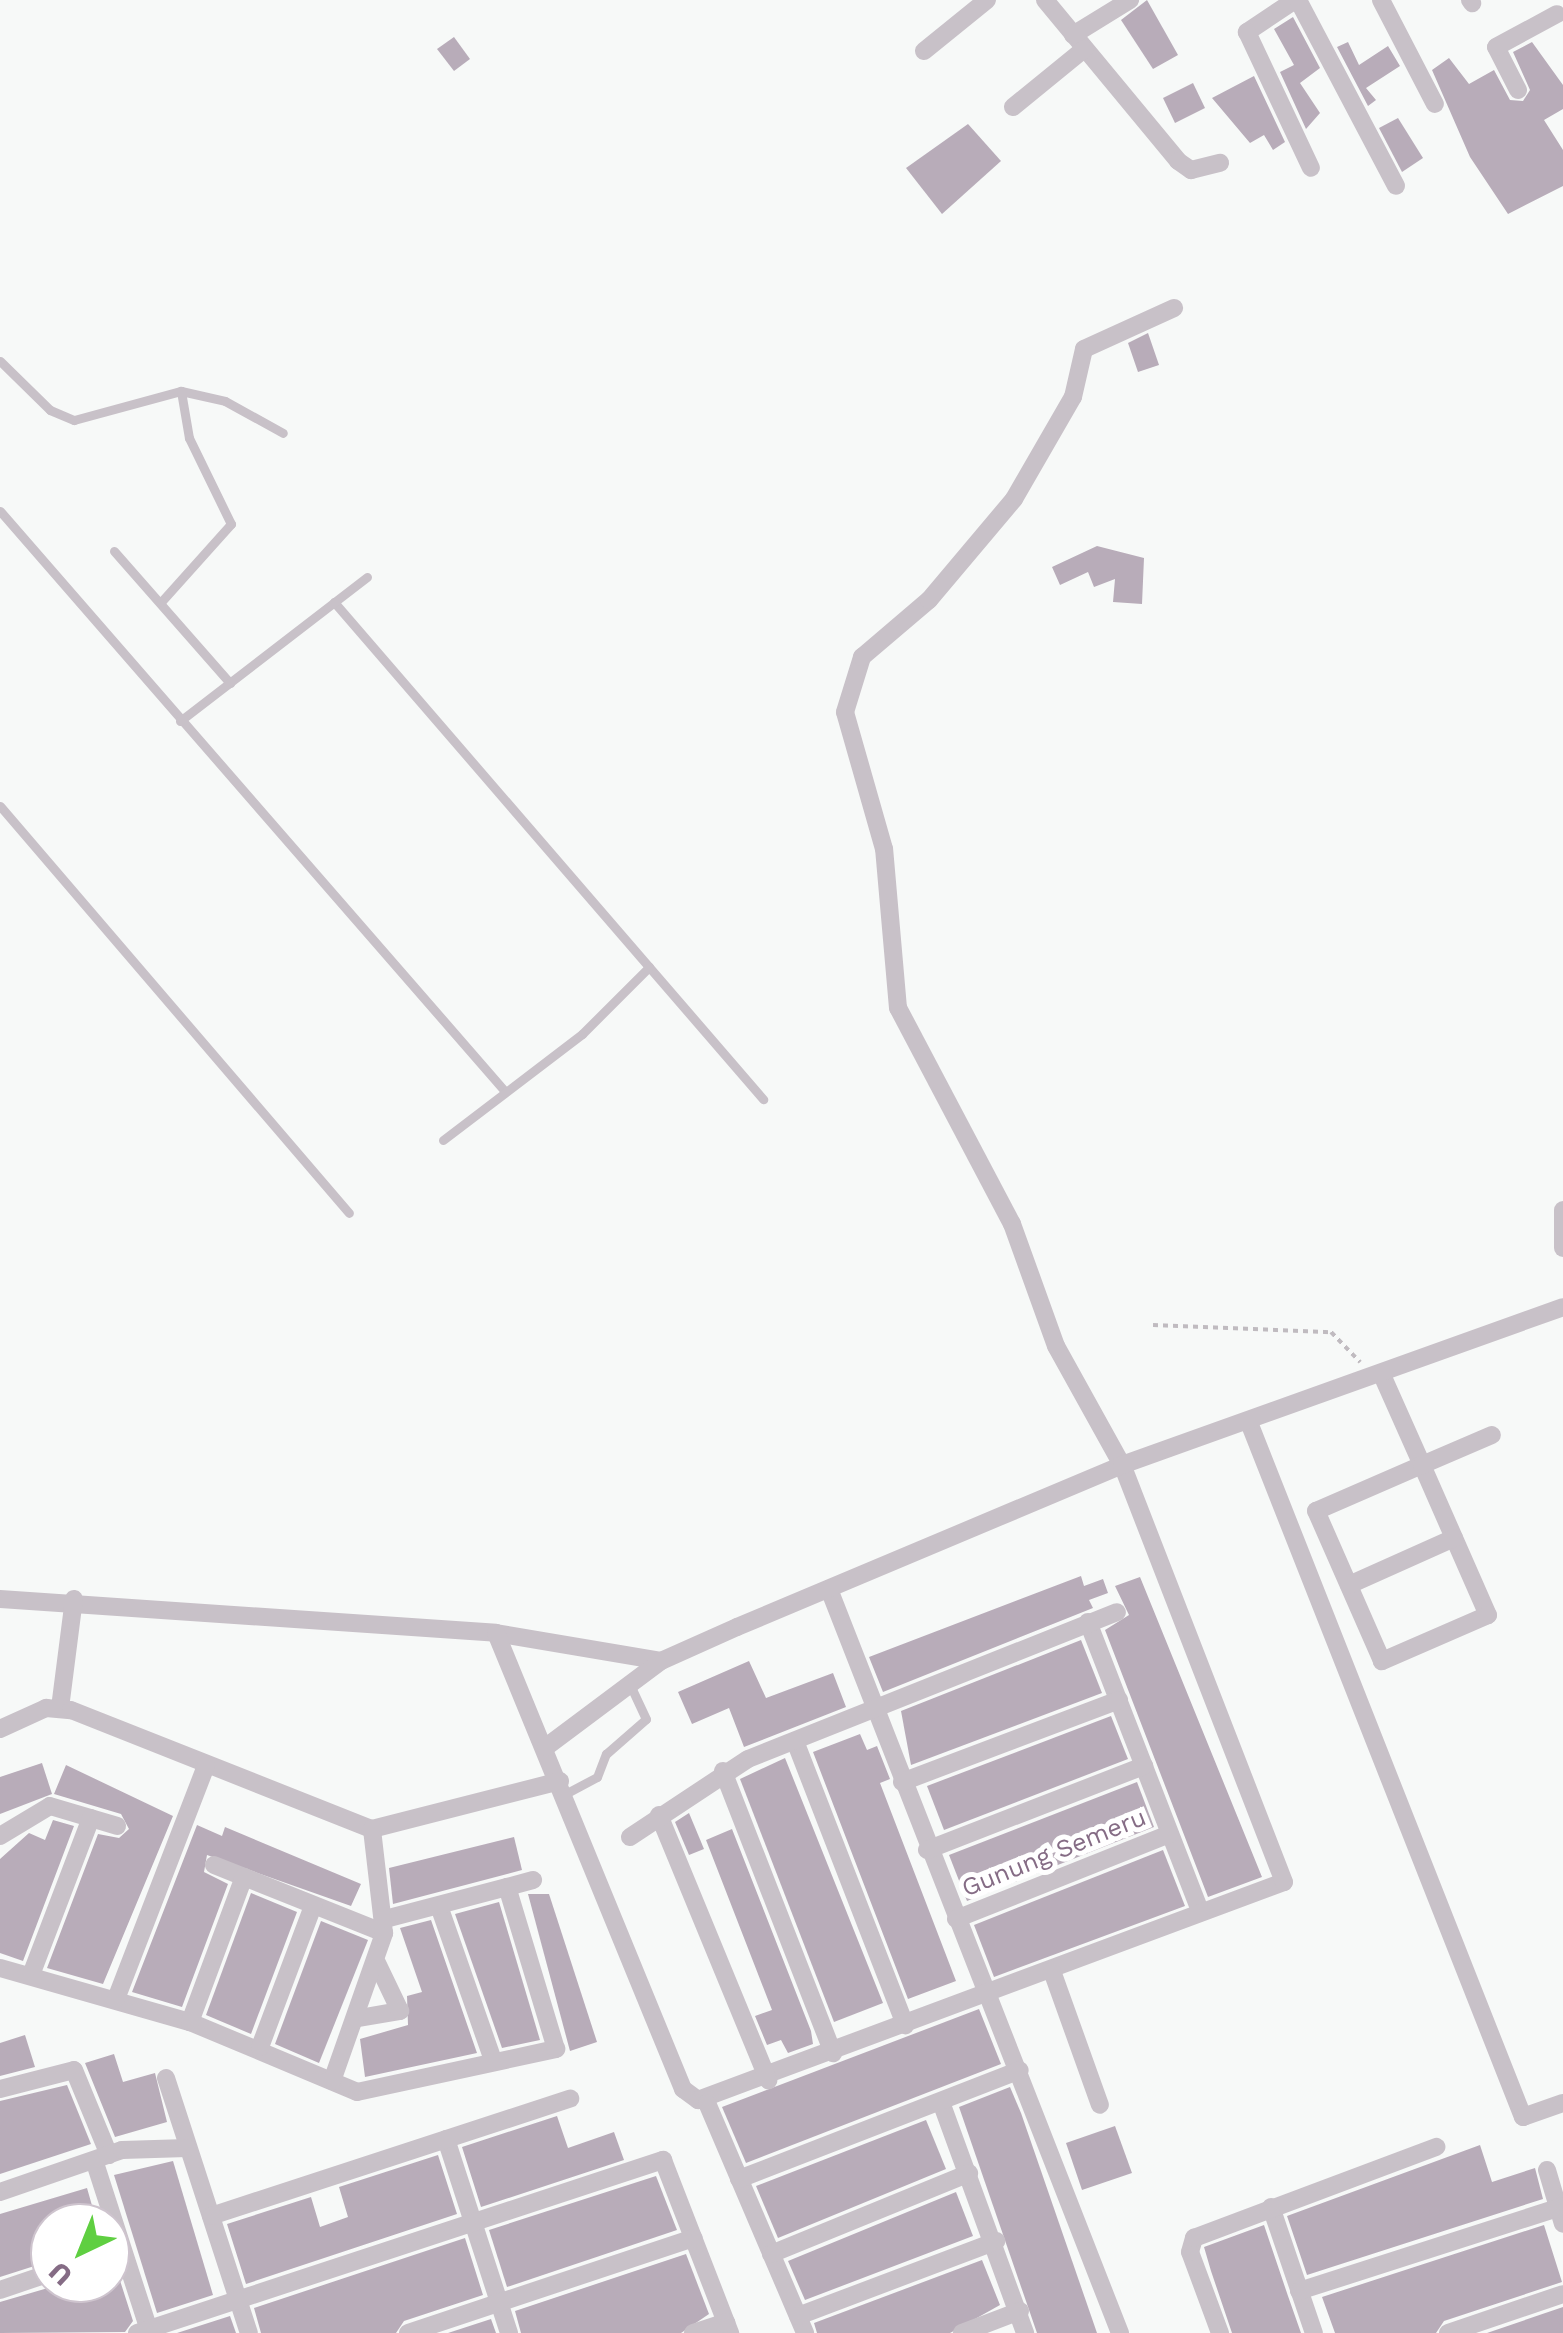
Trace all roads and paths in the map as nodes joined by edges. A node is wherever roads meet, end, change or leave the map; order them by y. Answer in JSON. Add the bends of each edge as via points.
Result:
{"nodes":[{"id":1,"x":987,"y":0,"type":"edge"},
{"id":2,"x":1045,"y":0,"type":"edge"},
{"id":3,"x":1130,"y":0,"type":"edge"},
{"id":4,"x":1296,"y":0,"type":"edge"},
{"id":5,"x":1381,"y":0,"type":"edge"},
{"id":6,"x":1557,"y":13,"type":"edge"},
{"id":7,"x":1079,"y":42,"type":"junction"},
{"id":8,"x":924,"y":51,"type":"dead end"},
{"id":9,"x":1518,"y":90,"type":"dead end"},
{"id":10,"x":1435,"y":104,"type":"dead end"},
{"id":11,"x":1012,"y":108,"type":"dead end"},
{"id":12,"x":1220,"y":164,"type":"dead end"},
{"id":13,"x":1311,"y":168,"type":"dead end"},
{"id":14,"x":1396,"y":186,"type":"dead end"},
{"id":15,"x":1174,"y":308,"type":"dead end"},
{"id":16,"x":0,"y":361,"type":"edge"},
{"id":17,"x":181,"y":391,"type":"junction"},
{"id":18,"x":283,"y":433,"type":"dead end"},
{"id":19,"x":0,"y":511,"type":"edge"},
{"id":20,"x":114,"y":551,"type":"dead end"},
{"id":21,"x":367,"y":577,"type":"dead end"},
{"id":22,"x":161,"y":602,"type":"junction"},
{"id":23,"x":334,"y":602,"type":"junction"},
{"id":24,"x":230,"y":683,"type":"junction"},
{"id":25,"x":180,"y":722,"type":"junction"},
{"id":26,"x":0,"y":806,"type":"edge"},
{"id":27,"x":649,"y":967,"type":"junction"},
{"id":28,"x":503,"y":1089,"type":"junction"},
{"id":29,"x":763,"y":1100,"type":"dead end"},
{"id":30,"x":443,"y":1140,"type":"dead end"},
{"id":31,"x":1563,"y":1210,"type":"edge"},
{"id":32,"x":349,"y":1213,"type":"dead end"},
{"id":33,"x":1563,"y":1248,"type":"edge"},
{"id":34,"x":1563,"y":1307,"type":"edge"},
{"id":35,"x":1153,"y":1325,"type":"dead end"},
{"id":36,"x":1375,"y":1378,"type":"junction"},
{"id":37,"x":1250,"y":1425,"type":"junction"},
{"id":38,"x":1492,"y":1435,"type":"dead end"},
{"id":39,"x":1122,"y":1465,"type":"junction"},
{"id":40,"x":1422,"y":1465,"type":"junction"},
{"id":41,"x":1454,"y":1538,"type":"junction"},
{"id":42,"x":1348,"y":1585,"type":"junction"},
{"id":43,"x":829,"y":1590,"type":"junction"},
{"id":44,"x":0,"y":1598,"type":"edge"},
{"id":45,"x":74,"y":1599,"type":"junction"},
{"id":46,"x":1117,"y":1612,"type":"dead end"},
{"id":47,"x":1088,"y":1622,"type":"junction"},
{"id":48,"x":496,"y":1632,"type":"junction"},
{"id":49,"x":661,"y":1661,"type":"junction"},
{"id":50,"x":630,"y":1684,"type":"junction"},
{"id":51,"x":1118,"y":1700,"type":"junction"},
{"id":52,"x":875,"y":1706,"type":"junction"},
{"id":53,"x":60,"y":1708,"type":"junction"},
{"id":54,"x":0,"y":1729,"type":"edge"},
{"id":55,"x":795,"y":1741,"type":"junction"},
{"id":56,"x":546,"y":1747,"type":"junction"},
{"id":57,"x":206,"y":1766,"type":"junction"},
{"id":58,"x":1144,"y":1766,"type":"junction"},
{"id":59,"x":723,"y":1771,"type":"junction"},
{"id":60,"x":902,"y":1782,"type":"junction"},
{"id":61,"x":563,"y":1787,"type":"junction"},
{"id":62,"x":659,"y":1815,"type":"junction"},
{"id":63,"x":91,"y":1818,"type":"junction"},
{"id":64,"x":117,"y":1826,"type":"dead end"},
{"id":65,"x":3,"y":1829,"type":"edge"},
{"id":66,"x":372,"y":1829,"type":"junction"},
{"id":67,"x":1170,"y":1834,"type":"junction"},
{"id":68,"x":630,"y":1838,"type":"dead end"},
{"id":69,"x":927,"y":1850,"type":"junction"},
{"id":70,"x":214,"y":1864,"type":"dead end"},
{"id":71,"x":244,"y":1877,"type":"junction"},
{"id":72,"x":534,"y":1880,"type":"dead end"},
{"id":73,"x":506,"y":1888,"type":"junction"},
{"id":74,"x":313,"y":1906,"type":"junction"},
{"id":75,"x":439,"y":1906,"type":"junction"},
{"id":76,"x":1200,"y":1911,"type":"junction"},
{"id":77,"x":956,"y":1919,"type":"junction"},
{"id":78,"x":384,"y":1926,"type":"junction"},
{"id":79,"x":377,"y":1963,"type":"junction"},
{"id":80,"x":0,"y":1968,"type":"edge"},
{"id":81,"x":1052,"y":1971,"type":"junction"},
{"id":82,"x":31,"y":1975,"type":"junction"},
{"id":83,"x":988,"y":1997,"type":"junction"},
{"id":84,"x":116,"y":1998,"type":"junction"},
{"id":85,"x":359,"y":2018,"type":"junction"},
{"id":86,"x":190,"y":2022,"type":"junction"},
{"id":87,"x":906,"y":2025,"type":"junction"},
{"id":88,"x":260,"y":2047,"type":"junction"},
{"id":89,"x":833,"y":2053,"type":"junction"},
{"id":90,"x":493,"y":2060,"type":"junction"},
{"id":91,"x":1020,"y":2070,"type":"junction"},
{"id":92,"x":166,"y":2078,"type":"dead end"},
{"id":93,"x":768,"y":2080,"type":"junction"},
{"id":94,"x":332,"y":2082,"type":"junction"},
{"id":95,"x":0,"y":2089,"type":"edge"},
{"id":96,"x":570,"y":2098,"type":"dead end"},
{"id":97,"x":941,"y":2102,"type":"junction"},
{"id":98,"x":1563,"y":2102,"type":"edge"},
{"id":99,"x":708,"y":2103,"type":"junction"},
{"id":100,"x":1100,"y":2105,"type":"dead end"},
{"id":101,"x":446,"y":2139,"type":"junction"},
{"id":102,"x":1436,"y":2147,"type":"dead end"},
{"id":103,"x":188,"y":2148,"type":"junction"},
{"id":104,"x":102,"y":2159,"type":"junction"},
{"id":105,"x":1547,"y":2170,"type":"dead end"},
{"id":106,"x":969,"y":2173,"type":"junction"},
{"id":107,"x":739,"y":2180,"type":"junction"},
{"id":108,"x":0,"y":2192,"type":"edge"},
{"id":109,"x":109,"y":2203,"type":"edge"},
{"id":110,"x":1271,"y":2208,"type":"junction"},
{"id":111,"x":1561,"y":2212,"type":"edge"},
{"id":112,"x":211,"y":2216,"type":"junction"},
{"id":113,"x":473,"y":2221,"type":"junction"},
{"id":114,"x":694,"y":2238,"type":"junction"},
{"id":115,"x":996,"y":2241,"type":"junction"},
{"id":116,"x":771,"y":2254,"type":"junction"},
{"id":117,"x":30,"y":2280,"type":"edge"},
{"id":118,"x":0,"y":2290,"type":"edge"},
{"id":119,"x":130,"y":2290,"type":"edge"},
{"id":120,"x":1299,"y":2292,"type":"junction"},
{"id":121,"x":1563,"y":2294,"type":"edge"},
{"id":122,"x":238,"y":2300,"type":"junction"},
{"id":123,"x":498,"y":2302,"type":"junction"},
{"id":124,"x":1020,"y":2312,"type":"junction"},
{"id":125,"x":802,"y":2324,"type":"edge"},
{"id":126,"x":728,"y":2328,"type":"edge"},
{"id":127,"x":145,"y":2332,"type":"edge"},
{"id":128,"x":249,"y":2333,"type":"edge"},
{"id":129,"x":408,"y":2333,"type":"edge"},
{"id":130,"x":509,"y":2333,"type":"edge"},
{"id":131,"x":693,"y":2333,"type":"edge"},
{"id":132,"x":962,"y":2333,"type":"edge"},
{"id":133,"x":1025,"y":2333,"type":"edge"},
{"id":134,"x":1120,"y":2333,"type":"edge"},
{"id":135,"x":1220,"y":2333,"type":"edge"},
{"id":136,"x":1314,"y":2333,"type":"edge"},
{"id":137,"x":1448,"y":2333,"type":"edge"}],
"edges":[{"from":1,"to":8,"type":"street"},
{"from":2,"to":7,"type":"street"},
{"from":3,"to":7,"type":"street"},
{"from":4,"to":13,"type":"street","via":[[1247,32]]},
{"from":4,"to":14,"type":"street"},
{"from":5,"to":10,"type":"street"},
{"from":6,"to":9,"type":"street","via":[[1496,47]]},
{"from":7,"to":11,"type":"street"},
{"from":7,"to":12,"type":"street","via":[[1187,169]]},
{"from":15,"to":39,"type":"street","via":[[1084,349],[1073,397],[1014,499],[929,600],[862,658],[845,694],[854,762],[884,848],[898,1008],[1012,1224],[1056,1346]]},
{"from":16,"to":17,"type":"lane","via":[[50,410],[74,420]]},
{"from":17,"to":18,"type":"lane","via":[[225,401]]},
{"from":17,"to":22,"type":"lane","via":[[188,438],[231,524]]},
{"from":19,"to":25,"type":"lane"},
{"from":20,"to":22,"type":"lane"},
{"from":21,"to":23,"type":"lane"},
{"from":22,"to":24,"type":"lane"},
{"from":23,"to":24,"type":"lane"},
{"from":23,"to":27,"type":"lane"},
{"from":24,"to":25,"type":"lane"},
{"from":25,"to":28,"type":"lane"},
{"from":26,"to":32,"type":"lane"},
{"from":27,"to":28,"type":"lane","via":[[582,1034]]},
{"from":27,"to":29,"type":"lane"},
{"from":28,"to":30,"type":"lane"},
{"from":31,"to":33,"type":"street"},
{"from":34,"to":36,"type":"street"},
{"from":35,"to":36,"type":"path","via":[[1331,1332]]},
{"from":36,"to":37,"type":"street"},
{"from":36,"to":40,"type":"street"},
{"from":37,"to":39,"type":"street"},
{"from":37,"to":98,"type":"street","via":[[1523,2118]]},
{"from":38,"to":40,"type":"street"},
{"from":39,"to":43,"type":"street"},
{"from":39,"to":76,"type":"street","via":[[1287,1872],[1281,1884]]},
{"from":40,"to":41,"type":"street"},
{"from":40,"to":42,"type":"street","via":[[1316,1511]]},
{"from":41,"to":42,"type":"street"},
{"from":41,"to":42,"type":"street","via":[[1488,1615],[1382,1661]]},
{"from":43,"to":49,"type":"street"},
{"from":43,"to":52,"type":"street"},
{"from":44,"to":45,"type":"street"},
{"from":45,"to":48,"type":"street"},
{"from":45,"to":53,"type":"street"},
{"from":46,"to":47,"type":"street"},
{"from":47,"to":51,"type":"street"},
{"from":47,"to":52,"type":"street"},
{"from":48,"to":49,"type":"street"},
{"from":48,"to":56,"type":"street"},
{"from":49,"to":50,"type":"street"},
{"from":50,"to":56,"type":"street"},
{"from":50,"to":61,"type":"lane","via":[[646,1719],[606,1754],[597,1777]]},
{"from":51,"to":58,"type":"street"},
{"from":51,"to":60,"type":"street"},
{"from":52,"to":55,"type":"street"},
{"from":52,"to":60,"type":"street"},
{"from":53,"to":54,"type":"street"},
{"from":53,"to":57,"type":"street"},
{"from":55,"to":59,"type":"street"},
{"from":55,"to":87,"type":"street"},
{"from":56,"to":61,"type":"street"},
{"from":57,"to":66,"type":"street"},
{"from":57,"to":84,"type":"street"},
{"from":58,"to":67,"type":"street"},
{"from":58,"to":69,"type":"street"},
{"from":59,"to":62,"type":"street"},
{"from":59,"to":89,"type":"street"},
{"from":60,"to":69,"type":"street"},
{"from":61,"to":66,"type":"street"},
{"from":61,"to":99,"type":"street","via":[[683,2088]]},
{"from":62,"to":68,"type":"street"},
{"from":62,"to":93,"type":"street"},
{"from":63,"to":64,"type":"street"},
{"from":63,"to":65,"type":"street","via":[[50,1806]]},
{"from":63,"to":82,"type":"street"},
{"from":66,"to":78,"type":"street"},
{"from":67,"to":76,"type":"street"},
{"from":67,"to":77,"type":"street","name":"Gunung Semeru"},
{"from":69,"to":77,"type":"street"},
{"from":70,"to":71,"type":"street"},
{"from":71,"to":74,"type":"street"},
{"from":71,"to":86,"type":"street"},
{"from":72,"to":73,"type":"street"},
{"from":73,"to":75,"type":"street"},
{"from":73,"to":90,"type":"street","via":[[560,2041],[552,2052]]},
{"from":74,"to":78,"type":"street"},
{"from":74,"to":88,"type":"street"},
{"from":75,"to":78,"type":"street"},
{"from":75,"to":90,"type":"street"},
{"from":76,"to":81,"type":"street"},
{"from":77,"to":83,"type":"street"},
{"from":78,"to":79,"type":"street"},
{"from":79,"to":85,"type":"street"},
{"from":79,"to":85,"type":"street","via":[[400,2011]]},
{"from":80,"to":82,"type":"street"},
{"from":81,"to":83,"type":"street"},
{"from":81,"to":100,"type":"street"},
{"from":82,"to":84,"type":"street"},
{"from":83,"to":87,"type":"street"},
{"from":83,"to":91,"type":"street"},
{"from":84,"to":86,"type":"street"},
{"from":85,"to":94,"type":"street"},
{"from":86,"to":88,"type":"street"},
{"from":87,"to":89,"type":"street"},
{"from":88,"to":94,"type":"street"},
{"from":89,"to":93,"type":"street"},
{"from":90,"to":94,"type":"street","via":[[382,2093]]},
{"from":91,"to":97,"type":"street"},
{"from":91,"to":134,"type":"street"},
{"from":92,"to":103,"type":"street"},
{"from":93,"to":99,"type":"street"},
{"from":95,"to":104,"type":"street","via":[[74,2070]]},
{"from":96,"to":101,"type":"street"},
{"from":97,"to":106,"type":"street"},
{"from":97,"to":107,"type":"street"},
{"from":99,"to":107,"type":"street"},
{"from":101,"to":112,"type":"street"},
{"from":101,"to":113,"type":"street"},
{"from":102,"to":110,"type":"street"},
{"from":103,"to":104,"type":"street","via":[[154,2144]]},
{"from":103,"to":112,"type":"street"},
{"from":104,"to":108,"type":"street"},
{"from":104,"to":109,"type":"street"},
{"from":105,"to":111,"type":"street"},
{"from":106,"to":115,"type":"street"},
{"from":106,"to":116,"type":"street"},
{"from":107,"to":116,"type":"street"},
{"from":110,"to":120,"type":"street"},
{"from":110,"to":135,"type":"street","via":[[1190,2244]]},
{"from":111,"to":120,"type":"street"},
{"from":112,"to":122,"type":"street"},
{"from":113,"to":114,"type":"street","via":[[663,2160]]},
{"from":113,"to":122,"type":"street"},
{"from":113,"to":123,"type":"street"},
{"from":114,"to":123,"type":"street"},
{"from":114,"to":126,"type":"street"},
{"from":115,"to":124,"type":"street"},
{"from":115,"to":125,"type":"street"},
{"from":116,"to":125,"type":"street"},
{"from":117,"to":118,"type":"street"},
{"from":119,"to":127,"type":"street"},
{"from":120,"to":136,"type":"street"},
{"from":121,"to":137,"type":"street"},
{"from":122,"to":127,"type":"street"},
{"from":122,"to":128,"type":"street"},
{"from":123,"to":129,"type":"street"},
{"from":123,"to":130,"type":"street"},
{"from":124,"to":132,"type":"street"},
{"from":124,"to":133,"type":"street"},
{"from":126,"to":131,"type":"street"}]}
